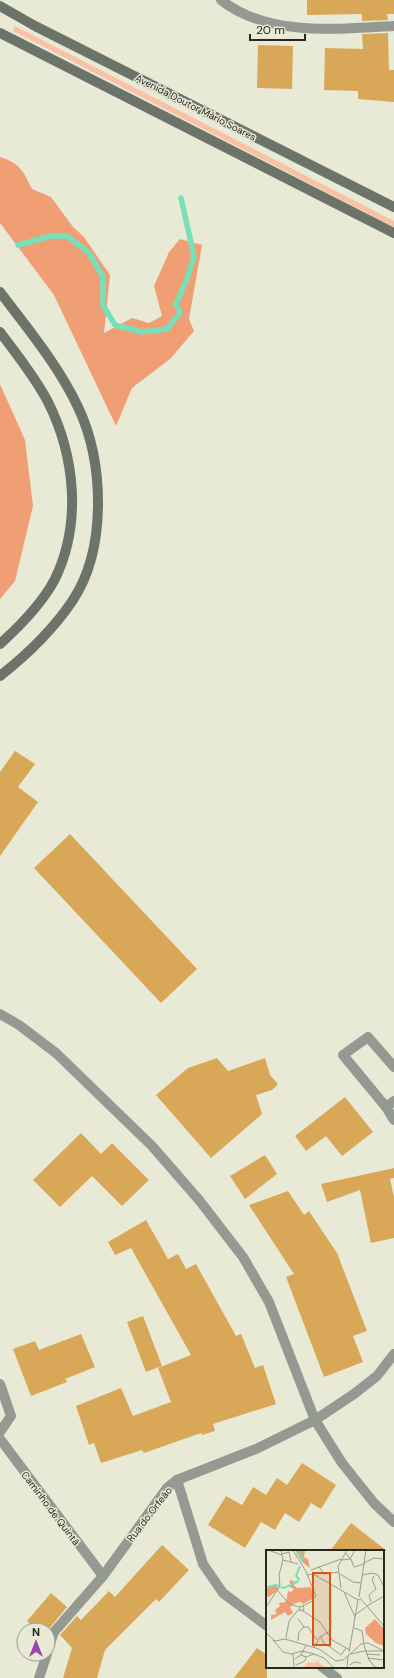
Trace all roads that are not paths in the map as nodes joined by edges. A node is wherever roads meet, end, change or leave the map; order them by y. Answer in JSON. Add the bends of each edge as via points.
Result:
{"nodes":[{"id":1,"x":221,"y":0,"type":"edge"},
{"id":2,"x":0,"y":6,"type":"edge"},
{"id":3,"x":394,"y":26,"type":"edge"},
{"id":4,"x":0,"y":33,"type":"edge"},
{"id":5,"x":394,"y":208,"type":"edge"},
{"id":6,"x":394,"y":233,"type":"edge"},
{"id":7,"x":0,"y":292,"type":"edge"},
{"id":8,"x":0,"y":332,"type":"edge"},
{"id":9,"x":0,"y":644,"type":"edge"},
{"id":10,"x":0,"y":676,"type":"edge"},
{"id":11,"x":0,"y":1014,"type":"edge"},
{"id":12,"x":394,"y":1067,"type":"edge"},
{"id":13,"x":390,"y":1104,"type":"edge"},
{"id":14,"x":394,"y":1120,"type":"edge"},
{"id":15,"x":394,"y":1354,"type":"edge"},
{"id":16,"x":0,"y":1384,"type":"edge"},
{"id":17,"x":315,"y":1420,"type":"junction"},
{"id":18,"x":0,"y":1432,"type":"edge"},
{"id":19,"x":0,"y":1439,"type":"edge"},
{"id":20,"x":177,"y":1480,"type":"junction"},
{"id":21,"x":394,"y":1522,"type":"edge"},
{"id":22,"x":103,"y":1576,"type":"junction"},
{"id":23,"x":266,"y":1625,"type":"edge"},
{"id":24,"x":56,"y":1630,"type":"edge"},
{"id":25,"x":44,"y":1662,"type":"edge"},
{"id":26,"x":323,"y":1668,"type":"edge"},
{"id":27,"x":39,"y":1678,"type":"edge"},
{"id":28,"x":337,"y":1678,"type":"edge"}],
"edges":[{"from":1,"to":3,"type":"street","via":[[232,9],[290,27],[342,29]]},
{"from":2,"to":5,"type":"main road","name":"Avenida Doutor Mário Soares"},
{"from":4,"to":6,"type":"main road"},
{"from":7,"to":10,"type":"main road","via":[[44,350],[77,407],[93,453],[98,509],[95,538],[87,569],[74,599],[47,635]]},
{"from":8,"to":9,"type":"main road","via":[[34,377],[48,403],[68,455],[72,484],[68,545],[54,580],[38,605]]},
{"from":11,"to":17,"type":"street","via":[[19,1025],[73,1070],[152,1146],[199,1200],[243,1257],[269,1302]]},
{"from":12,"to":13,"type":"street","via":[[368,1037],[343,1055]]},
{"from":13,"to":14,"type":"street"},
{"from":15,"to":17,"type":"street","name":"Rua do Orfeão","via":[[377,1376]]},
{"from":16,"to":18,"type":"street","via":[[11,1416]]},
{"from":17,"to":20,"type":"street","name":"Rua do Orfeão","via":[[256,1449]]},
{"from":17,"to":21,"type":"street","via":[[342,1463],[374,1503]]},
{"from":19,"to":22,"type":"street","name":"Caminho de Quintã"},
{"from":20,"to":22,"type":"street","name":"Rua do Orfeão","via":[[158,1499]]},
{"from":20,"to":23,"type":"street","via":[[203,1564],[223,1593]]},
{"from":22,"to":24,"type":"street","name":"Rua do Orfeão"},
{"from":25,"to":27,"type":"street"},
{"from":26,"to":28,"type":"street"}]}
